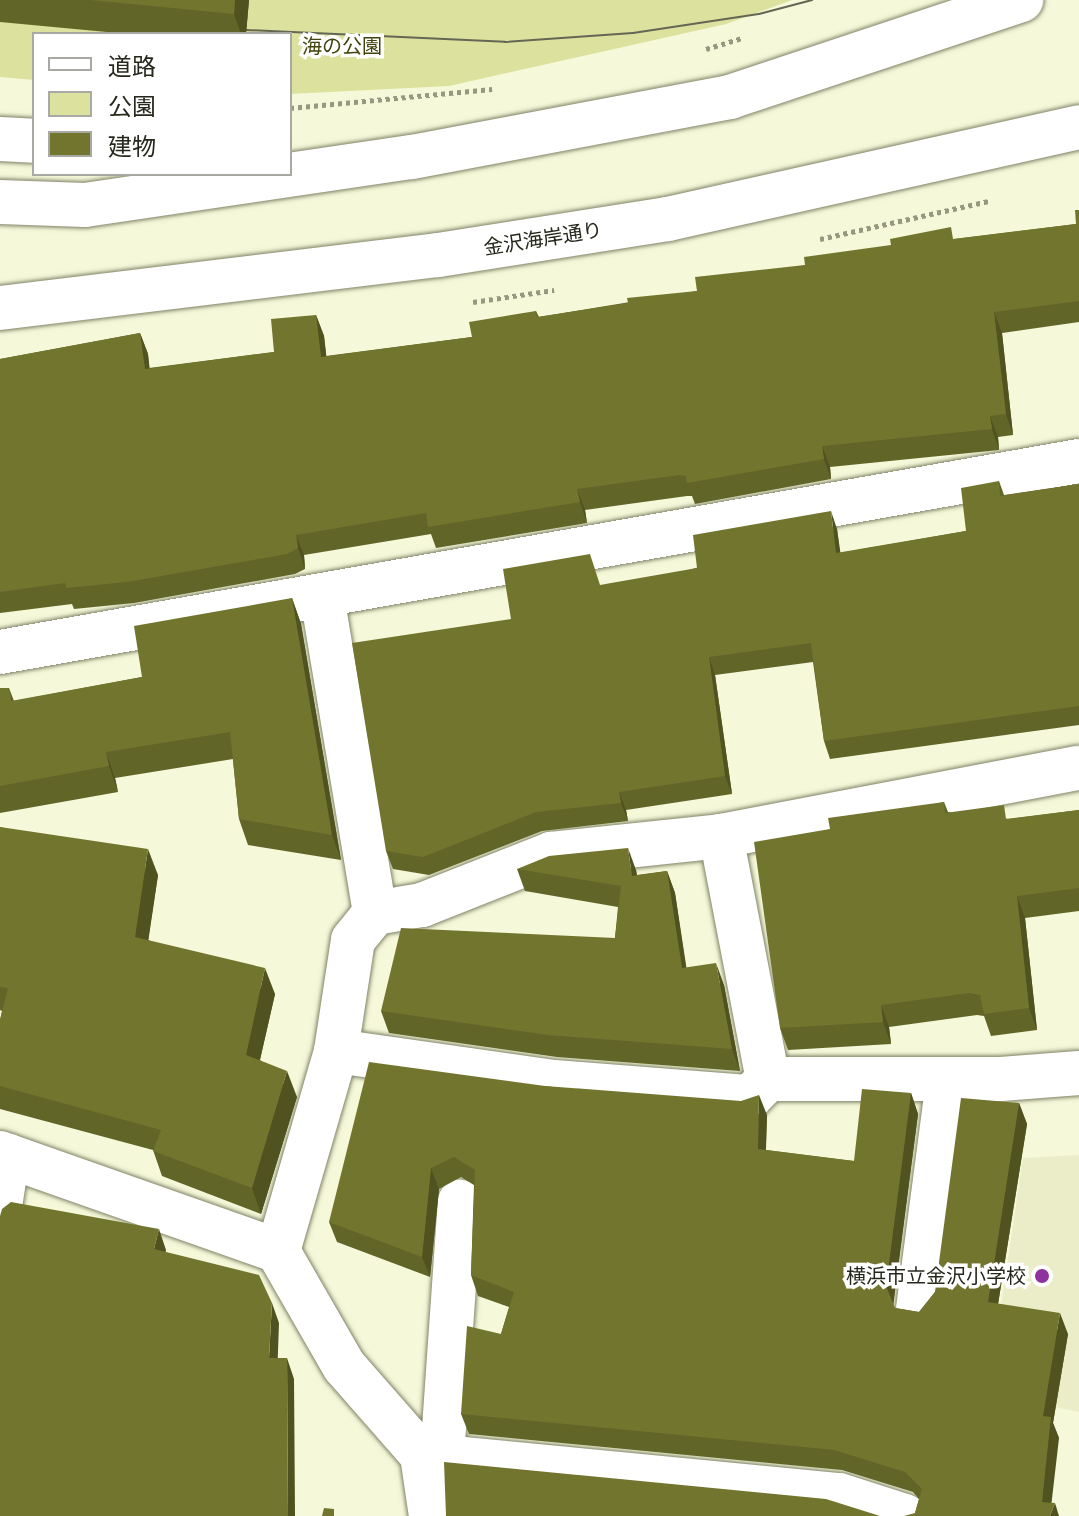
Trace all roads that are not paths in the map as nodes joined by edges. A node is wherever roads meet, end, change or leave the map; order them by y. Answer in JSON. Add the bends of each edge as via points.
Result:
{"nodes":[{"id":1,"x":1021,"y":0,"type":"edge"},
{"id":2,"x":1079,"y":127,"type":"edge"},
{"id":3,"x":0,"y":139,"type":"edge"},
{"id":4,"x":32,"y":141,"type":"edge"},
{"id":5,"x":292,"y":152,"type":"edge"},
{"id":6,"x":412,"y":157,"type":"junction"},
{"id":7,"x":292,"y":175,"type":"edge"},
{"id":8,"x":283,"y":176,"type":"edge"},
{"id":9,"x":0,"y":202,"type":"edge"},
{"id":10,"x":0,"y":308,"type":"edge"},
{"id":11,"x":1079,"y":461,"type":"edge"},
{"id":12,"x":322,"y":596,"type":"junction"},
{"id":13,"x":0,"y":652,"type":"edge"},
{"id":14,"x":1079,"y":768,"type":"edge"},
{"id":15,"x":721,"y":836,"type":"junction"},
{"id":16,"x":375,"y":913,"type":"junction"},
{"id":17,"x":336,"y":1051,"type":"junction"},
{"id":18,"x":1079,"y":1073,"type":"edge"},
{"id":19,"x":768,"y":1079,"type":"junction"},
{"id":20,"x":948,"y":1080,"type":"junction"},
{"id":21,"x":4,"y":1154,"type":"edge"},
{"id":22,"x":460,"y":1202,"type":"dead end"},
{"id":23,"x":0,"y":1206,"type":"edge"},
{"id":24,"x":278,"y":1251,"type":"junction"},
{"id":25,"x":918,"y":1309,"type":"edge"},
{"id":26,"x":432,"y":1456,"type":"junction"},
{"id":27,"x":837,"y":1506,"type":"edge"},
{"id":28,"x":431,"y":1516,"type":"edge"},
{"id":29,"x":905,"y":1516,"type":"edge"}],
"edges":[{"from":1,"to":6,"type":"street","via":[[730,97]]},
{"from":2,"to":10,"type":"street","name":"金沢海岸通り","via":[[668,219],[438,255]]},
{"from":3,"to":4,"type":"street"},
{"from":5,"to":6,"type":"street"},
{"from":6,"to":7,"type":"street"},
{"from":8,"to":9,"type":"street","via":[[85,205]]},
{"from":11,"to":12,"type":"street"},
{"from":12,"to":13,"type":"street"},
{"from":12,"to":16,"type":"street"},
{"from":14,"to":15,"type":"street"},
{"from":15,"to":16,"type":"street","via":[[551,854],[422,905]]},
{"from":15,"to":19,"type":"street"},
{"from":16,"to":17,"type":"street","via":[[353,940]]},
{"from":17,"to":19,"type":"street","via":[[554,1082],[750,1097]]},
{"from":17,"to":24,"type":"street"},
{"from":18,"to":20,"type":"street"},
{"from":19,"to":20,"type":"street"},
{"from":20,"to":25,"type":"street"},
{"from":21,"to":23,"type":"street"},
{"from":21,"to":24,"type":"street"},
{"from":22,"to":26,"type":"street"},
{"from":24,"to":26,"type":"street","via":[[344,1366]]},
{"from":26,"to":27,"type":"street"},
{"from":26,"to":28,"type":"street"},
{"from":27,"to":29,"type":"street"}]}
